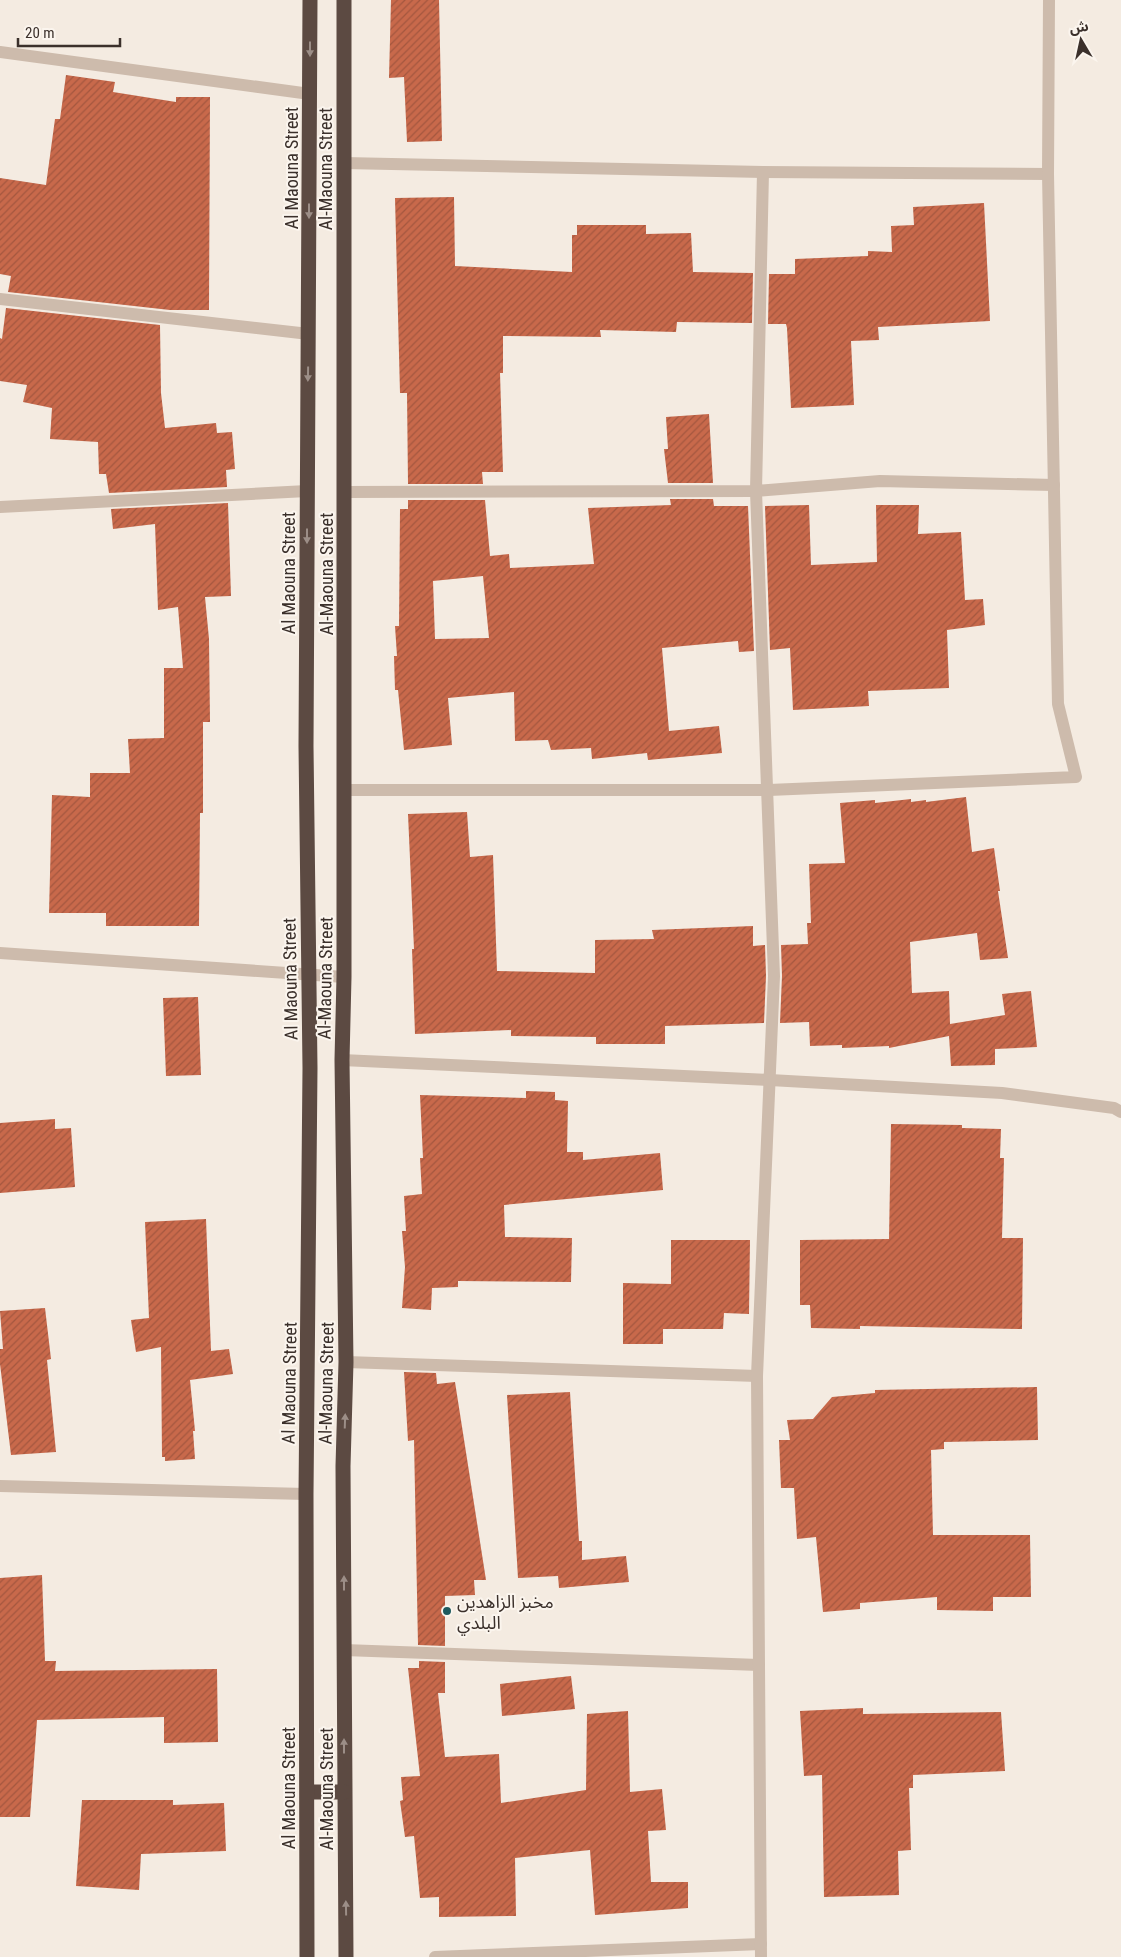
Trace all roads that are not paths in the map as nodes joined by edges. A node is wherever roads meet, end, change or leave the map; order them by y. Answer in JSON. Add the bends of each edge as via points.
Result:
{"nodes":[{"id":1,"x":310,"y":0,"type":"edge"},
{"id":2,"x":344,"y":0,"type":"edge"},
{"id":3,"x":1049,"y":0,"type":"edge"},
{"id":4,"x":0,"y":52,"type":"edge"},
{"id":5,"x":310,"y":94,"type":"junction"},
{"id":6,"x":344,"y":163,"type":"junction"},
{"id":7,"x":763,"y":172,"type":"junction"},
{"id":8,"x":1048,"y":174,"type":"junction"},
{"id":9,"x":0,"y":299,"type":"edge"},
{"id":10,"x":309,"y":334,"type":"junction"},
{"id":11,"x":1054,"y":485,"type":"junction"},
{"id":12,"x":308,"y":491,"type":"junction"},
{"id":13,"x":756,"y":491,"type":"junction"},
{"id":14,"x":345,"y":492,"type":"junction"},
{"id":15,"x":0,"y":507,"type":"edge"},
{"id":16,"x":344,"y":790,"type":"junction"},
{"id":17,"x":769,"y":790,"type":"junction"},
{"id":18,"x":0,"y":953,"type":"edge"},
{"id":19,"x":309,"y":974,"type":"junction"},
{"id":20,"x":344,"y":977,"type":"junction"},
{"id":21,"x":342,"y":1060,"type":"junction"},
{"id":22,"x":770,"y":1080,"type":"junction"},
{"id":23,"x":1121,"y":1112,"type":"edge"},
{"id":24,"x":346,"y":1362,"type":"junction"},
{"id":25,"x":757,"y":1376,"type":"junction"},
{"id":26,"x":0,"y":1486,"type":"edge"},
{"id":27,"x":306,"y":1494,"type":"junction"},
{"id":28,"x":344,"y":1650,"type":"junction"},
{"id":29,"x":758,"y":1664,"type":"junction"},
{"id":30,"x":308,"y":1792,"type":"junction"},
{"id":31,"x":344,"y":1792,"type":"junction"},
{"id":32,"x":761,"y":1951,"type":"edge"},
{"id":33,"x":307,"y":1957,"type":"edge"},
{"id":34,"x":346,"y":1957,"type":"edge"},
{"id":35,"x":435,"y":1957,"type":"edge"}],
"edges":[{"from":1,"to":5,"type":"highway","name":"Al Maouna Street","one_way":true},
{"from":2,"to":6,"type":"highway","name":"Al-Maouna Street"},
{"from":3,"to":8,"type":"street"},
{"from":4,"to":5,"type":"street"},
{"from":5,"to":10,"type":"highway","name":"Al Maouna Street","one_way":true},
{"from":6,"to":7,"type":"street"},
{"from":6,"to":14,"type":"highway","name":"Al-Maouna Street"},
{"from":7,"to":8,"type":"street"},
{"from":7,"to":13,"type":"street"},
{"from":8,"to":11,"type":"street"},
{"from":9,"to":10,"type":"street"},
{"from":10,"to":12,"type":"highway","name":"Al Maouna Street","one_way":true},
{"from":11,"to":13,"type":"street","via":[[880,481]]},
{"from":11,"to":17,"type":"street","via":[[1058,704],[1076,777]]},
{"from":12,"to":15,"type":"street"},
{"from":12,"to":19,"type":"highway","name":"Al Maouna Street","one_way":true,"via":[[306,746]]},
{"from":13,"to":14,"type":"street"},
{"from":13,"to":17,"type":"street"},
{"from":14,"to":16,"type":"highway","name":"Al-Maouna Street"},
{"from":16,"to":17,"type":"street"},
{"from":16,"to":20,"type":"highway","name":"Al-Maouna Street"},
{"from":17,"to":22,"type":"street","via":[[774,976]]},
{"from":18,"to":19,"type":"street"},
{"from":19,"to":20,"type":"street"},
{"from":19,"to":27,"type":"highway","name":"Al Maouna Street","via":[[310,1259]]},
{"from":20,"to":21,"type":"highway","name":"Al-Maouna Street"},
{"from":21,"to":22,"type":"street"},
{"from":21,"to":24,"type":"highway","name":"Al-Maouna Street"},
{"from":22,"to":23,"type":"street","via":[[1002,1093],[1114,1108]]},
{"from":22,"to":25,"type":"street"},
{"from":24,"to":25,"type":"street"},
{"from":28,"to":24,"type":"highway","name":"Al-Maouna Street","one_way":true},
{"from":25,"to":29,"type":"street"},
{"from":26,"to":27,"type":"street"},
{"from":27,"to":30,"type":"highway","name":"Al Maouna Street"},
{"from":28,"to":29,"type":"street"},
{"from":31,"to":28,"type":"highway","name":"Al-Maouna Street","one_way":true},
{"from":29,"to":32,"type":"street"},
{"from":30,"to":31,"type":"highway"},
{"from":30,"to":33,"type":"highway","name":"Al Maouna Street"},
{"from":34,"to":31,"type":"highway","name":"Al-Maouna Street","one_way":true},
{"from":32,"to":35,"type":"street"}]}
